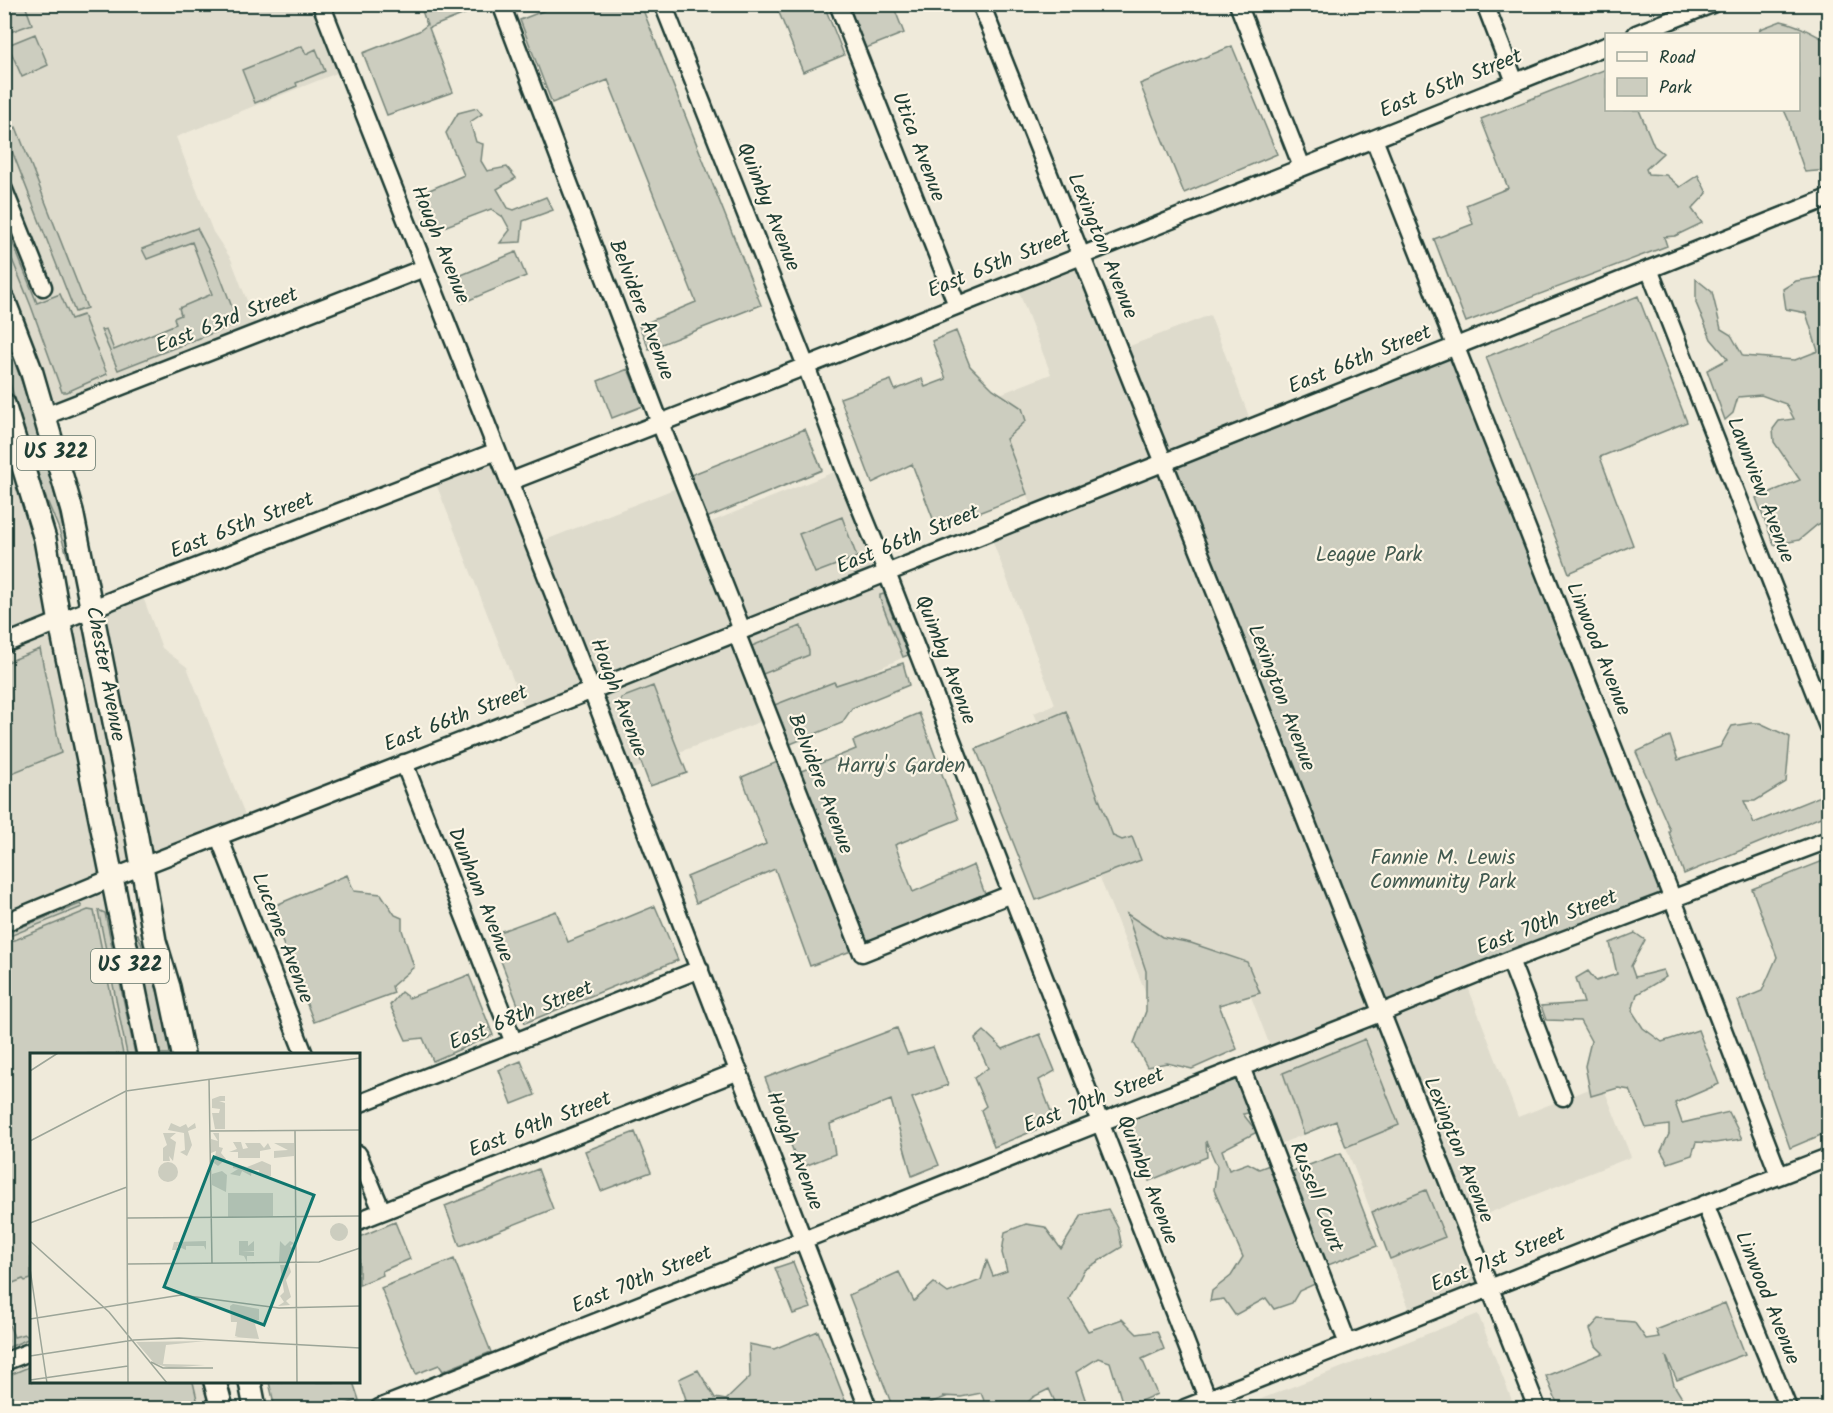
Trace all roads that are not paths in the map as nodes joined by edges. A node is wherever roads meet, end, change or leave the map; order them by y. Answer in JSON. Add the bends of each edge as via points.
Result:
{"nodes":[{"id":1,"x":321,"y":4,"type":"edge"},
{"id":2,"x":501,"y":4,"type":"edge"},
{"id":3,"x":663,"y":4,"type":"edge"},
{"id":4,"x":838,"y":4,"type":"edge"},
{"id":5,"x":981,"y":4,"type":"edge"},
{"id":6,"x":1238,"y":4,"type":"edge"},
{"id":7,"x":1485,"y":4,"type":"edge"},
{"id":8,"x":1712,"y":4,"type":"edge"},
{"id":9,"x":1639,"y":33,"type":"edge"},
{"id":10,"x":1605,"y":46,"type":"edge"},
{"id":11,"x":1515,"y":82,"type":"junction"},
{"id":12,"x":1374,"y":139,"type":"junction"},
{"id":13,"x":1302,"y":167,"type":"junction"},
{"id":14,"x":4,"y":189,"type":"edge"},
{"id":15,"x":1828,"y":198,"type":"edge"},
{"id":16,"x":1081,"y":255,"type":"junction"},
{"id":17,"x":424,"y":268,"type":"junction"},
{"id":18,"x":1649,"y":269,"type":"junction"},
{"id":19,"x":43,"y":287,"type":"dead end"},
{"id":20,"x":4,"y":300,"type":"edge"},
{"id":21,"x":957,"y":305,"type":"junction"},
{"id":22,"x":1456,"y":346,"type":"junction"},
{"id":23,"x":806,"y":366,"type":"junction"},
{"id":24,"x":4,"y":404,"type":"edge"},
{"id":25,"x":45,"y":416,"type":"junction"},
{"id":26,"x":660,"y":423,"type":"junction"},
{"id":27,"x":9,"y":430,"type":"edge"},
{"id":28,"x":497,"y":451,"type":"junction"},
{"id":29,"x":1163,"y":462,"type":"junction"},
{"id":30,"x":509,"y":482,"type":"junction"},
{"id":31,"x":887,"y":573,"type":"junction"},
{"id":32,"x":92,"y":610,"type":"junction"},
{"id":33,"x":60,"y":623,"type":"junction"},
{"id":34,"x":739,"y":631,"type":"junction"},
{"id":35,"x":4,"y":644,"type":"edge"},
{"id":36,"x":592,"y":690,"type":"junction"},
{"id":37,"x":1828,"y":728,"type":"edge"},
{"id":38,"x":404,"y":763,"type":"junction"},
{"id":39,"x":219,"y":837,"type":"junction"},
{"id":40,"x":1828,"y":840,"type":"edge"},
{"id":41,"x":141,"y":867,"type":"junction"},
{"id":42,"x":112,"y":878,"type":"junction"},
{"id":43,"x":1011,"y":894,"type":"junction"},
{"id":44,"x":1673,"y":900,"type":"junction"},
{"id":45,"x":4,"y":923,"type":"edge"},
{"id":46,"x":1510,"y":960,"type":"junction"},
{"id":47,"x":700,"y":969,"type":"junction"},
{"id":48,"x":1380,"y":1013,"type":"junction"},
{"id":49,"x":514,"y":1042,"type":"junction"},
{"id":50,"x":148,"y":1053,"type":"edge"},
{"id":51,"x":183,"y":1053,"type":"edge"},
{"id":52,"x":303,"y":1053,"type":"edge"},
{"id":53,"x":1241,"y":1067,"type":"junction"},
{"id":54,"x":739,"y":1071,"type":"junction"},
{"id":55,"x":1563,"y":1097,"type":"dead end"},
{"id":56,"x":360,"y":1103,"type":"edge"},
{"id":57,"x":1101,"y":1122,"type":"junction"},
{"id":58,"x":1828,"y":1157,"type":"edge"},
{"id":59,"x":360,"y":1159,"type":"edge"},
{"id":60,"x":1779,"y":1175,"type":"junction"},
{"id":61,"x":1705,"y":1203,"type":"junction"},
{"id":62,"x":382,"y":1211,"type":"junction"},
{"id":63,"x":360,"y":1220,"type":"edge"},
{"id":64,"x":804,"y":1240,"type":"junction"},
{"id":65,"x":1489,"y":1288,"type":"junction"},
{"id":66,"x":1348,"y":1344,"type":"junction"},
{"id":67,"x":30,"y":1352,"type":"edge"},
{"id":68,"x":4,"y":1362,"type":"edge"},
{"id":69,"x":215,"y":1383,"type":"edge"},
{"id":70,"x":250,"y":1383,"type":"edge"},
{"id":71,"x":1208,"y":1400,"type":"junction"},
{"id":72,"x":222,"y":1408,"type":"edge"},
{"id":73,"x":255,"y":1408,"type":"edge"},
{"id":74,"x":379,"y":1408,"type":"edge"},
{"id":75,"x":868,"y":1408,"type":"edge"},
{"id":76,"x":1185,"y":1408,"type":"edge"},
{"id":77,"x":1537,"y":1408,"type":"edge"},
{"id":78,"x":1788,"y":1408,"type":"edge"}],
"edges":[{"from":1,"to":17,"type":"street","name":"Hough Avenue"},
{"from":2,"to":26,"type":"street","name":"Belvidere Avenue"},
{"from":3,"to":23,"type":"street","name":"Quimby Avenue"},
{"from":4,"to":21,"type":"street","name":"Utica Avenue"},
{"from":5,"to":16,"type":"street","name":"Lexington Avenue"},
{"from":6,"to":13,"type":"street"},
{"from":7,"to":11,"type":"street"},
{"from":8,"to":9,"type":"street"},
{"from":10,"to":11,"type":"street","name":"East 65th Street"},
{"from":11,"to":12,"type":"street","name":"East 65th Street"},
{"from":12,"to":13,"type":"street","name":"East 65th Street"},
{"from":12,"to":22,"type":"street","name":"Linwood Avenue"},
{"from":13,"to":16,"type":"street","name":"East 65th Street"},
{"from":14,"to":19,"type":"street"},
{"from":15,"to":18,"type":"street","name":"East 66th Street"},
{"from":16,"to":21,"type":"street","name":"East 65th Street"},
{"from":16,"to":29,"type":"street","name":"Lexington Avenue"},
{"from":17,"to":25,"type":"street","name":"East 63rd Street"},
{"from":17,"to":28,"type":"street","name":"Hough Avenue"},
{"from":18,"to":22,"type":"street","name":"East 66th Street"},
{"from":18,"to":37,"type":"street","name":"Lawnview Avenue"},
{"from":20,"to":25,"type":"main road","name":"Chester Avenue","number":"US 322"},
{"from":21,"to":23,"type":"street","name":"East 65th Street"},
{"from":22,"to":29,"type":"street","name":"East 66th Street"},
{"from":22,"to":44,"type":"street","name":"Linwood Avenue"},
{"from":23,"to":26,"type":"street","name":"East 65th Street"},
{"from":23,"to":31,"type":"street","name":"Quimby Avenue"},
{"from":24,"to":27,"type":"main road","name":"Chester Avenue","number":"US 322"},
{"from":25,"to":32,"type":"main road","name":"Chester Avenue","number":"US 322","via":[[72,511]]},
{"from":26,"to":30,"type":"street","name":"East 65th Street"},
{"from":26,"to":34,"type":"street","name":"Belvidere Avenue"},
{"from":27,"to":33,"type":"main road","name":"Chester Avenue","number":"US 322","via":[[45,539]]},
{"from":28,"to":30,"type":"street","name":"Hough Avenue"},
{"from":28,"to":32,"type":"street","name":"East 65th Street"},
{"from":29,"to":31,"type":"street","name":"East 66th Street"},
{"from":29,"to":48,"type":"street","name":"Lexington Avenue"},
{"from":30,"to":36,"type":"street","name":"Hough Avenue"},
{"from":31,"to":34,"type":"street","name":"East 66th Street"},
{"from":31,"to":43,"type":"street","name":"Quimby Avenue"},
{"from":32,"to":33,"type":"street","name":"East 65th Street"},
{"from":32,"to":41,"type":"main road","name":"Chester Avenue","number":"US 322"},
{"from":33,"to":35,"type":"street","name":"East 65th Street"},
{"from":33,"to":42,"type":"main road","name":"Chester Avenue","number":"US 322"},
{"from":34,"to":36,"type":"street","name":"East 66th Street"},
{"from":34,"to":43,"type":"street","name":"Belvidere Avenue","via":[[862,953]]},
{"from":36,"to":38,"type":"street","name":"East 66th Street"},
{"from":36,"to":47,"type":"street","name":"Hough Avenue"},
{"from":38,"to":39,"type":"street","name":"East 66th Street"},
{"from":38,"to":49,"type":"street","name":"Dunham Avenue"},
{"from":39,"to":41,"type":"street","name":"East 66th Street"},
{"from":39,"to":52,"type":"street","name":"Lucerne Avenue"},
{"from":40,"to":44,"type":"street","name":"East 70th Street"},
{"from":41,"to":42,"type":"street","name":"East 66th Street"},
{"from":41,"to":51,"type":"main road","name":"Chester Avenue","number":"US 322"},
{"from":42,"to":45,"type":"street","name":"East 66th Street"},
{"from":42,"to":50,"type":"main road","name":"Chester Avenue","number":"US 322"},
{"from":43,"to":57,"type":"street","name":"Quimby Avenue"},
{"from":44,"to":46,"type":"street","name":"East 70th Street"},
{"from":44,"to":60,"type":"street","name":"Linwood Avenue"},
{"from":46,"to":48,"type":"street","name":"East 70th Street"},
{"from":46,"to":55,"type":"street"},
{"from":47,"to":49,"type":"street","name":"East 68th Street"},
{"from":47,"to":54,"type":"street","name":"Hough Avenue"},
{"from":48,"to":53,"type":"street","name":"East 70th Street"},
{"from":48,"to":65,"type":"street","name":"Lexington Avenue"},
{"from":49,"to":56,"type":"street","name":"East 68th Street"},
{"from":53,"to":57,"type":"street","name":"East 70th Street"},
{"from":53,"to":66,"type":"street","name":"Russell Court"},
{"from":54,"to":62,"type":"street","name":"East 69th Street"},
{"from":54,"to":64,"type":"street","name":"Hough Avenue"},
{"from":57,"to":64,"type":"street","name":"East 70th Street"},
{"from":57,"to":71,"type":"street","name":"Quimby Avenue"},
{"from":58,"to":60,"type":"street","name":"East 71st Street"},
{"from":59,"to":62,"type":"street"},
{"from":60,"to":61,"type":"street","name":"East 71st Street"},
{"from":61,"to":65,"type":"street","name":"East 71st Street"},
{"from":61,"to":78,"type":"street","name":"Linwood Avenue"},
{"from":62,"to":63,"type":"street","name":"East 69th Street"},
{"from":64,"to":74,"type":"street","name":"East 70th Street"},
{"from":64,"to":75,"type":"street","name":"Hough Avenue"},
{"from":65,"to":66,"type":"street","name":"East 71st Street"},
{"from":65,"to":77,"type":"street","name":"Lexington Avenue"},
{"from":66,"to":71,"type":"street","name":"East 71st Street"},
{"from":67,"to":68,"type":"street"},
{"from":69,"to":72,"type":"main road"},
{"from":70,"to":73,"type":"main road"},
{"from":71,"to":76,"type":"street","name":"East 71st Street"}]}
